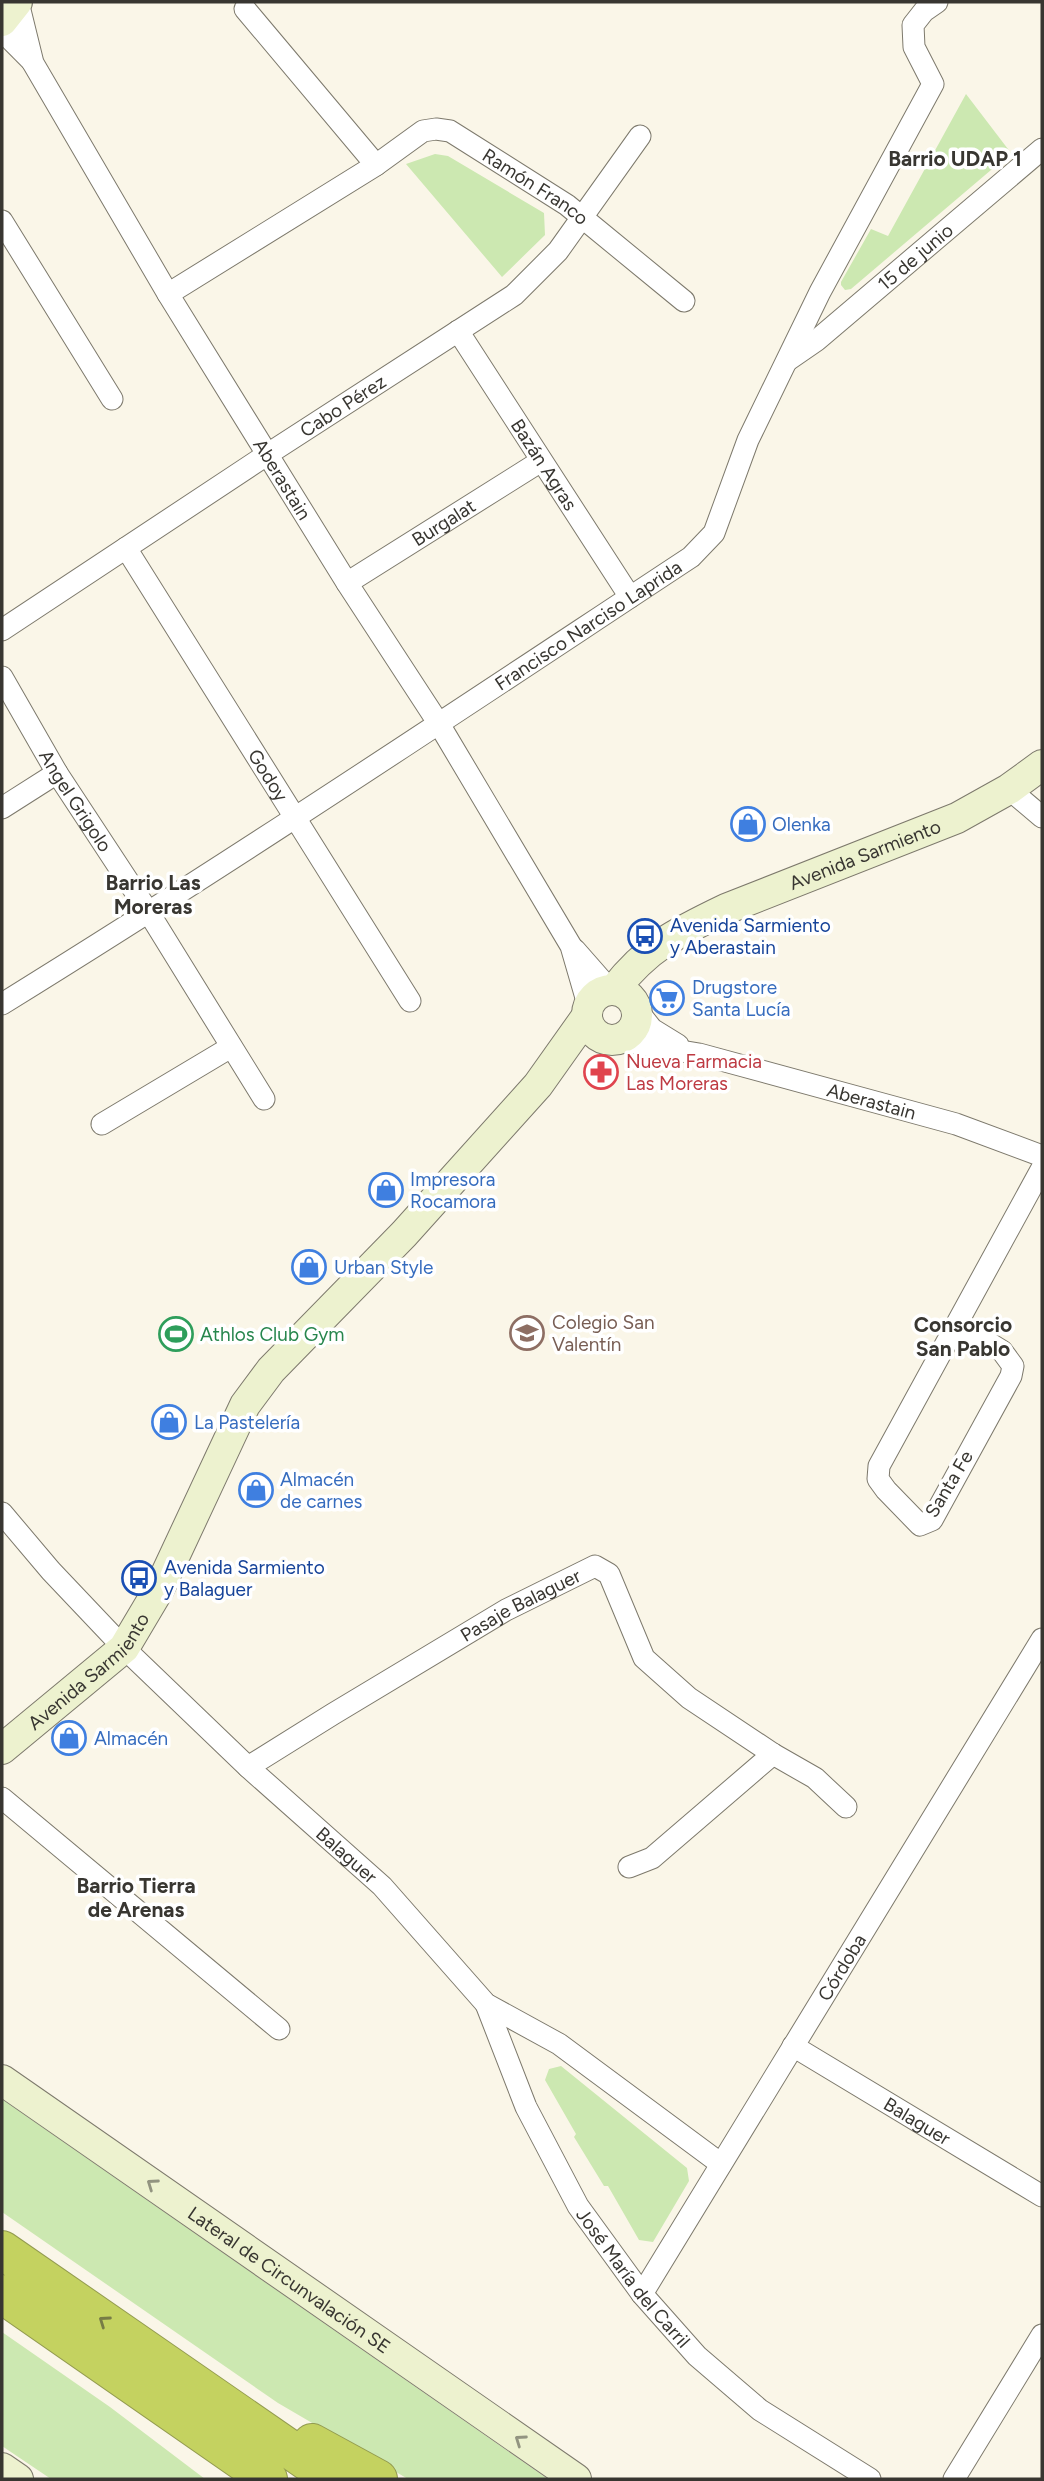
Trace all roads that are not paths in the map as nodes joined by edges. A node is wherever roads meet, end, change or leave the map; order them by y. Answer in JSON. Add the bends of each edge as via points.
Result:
{"nodes":[{"id":1,"x":18,"y":2,"type":"edge"},
{"id":2,"x":937,"y":2,"type":"edge"},
{"id":3,"x":245,"y":9,"type":"dead end"},
{"id":4,"x":2,"y":21,"type":"edge"},
{"id":5,"x":2,"y":32,"type":"edge"},
{"id":6,"x":33,"y":63,"type":"junction"},
{"id":7,"x":640,"y":136,"type":"dead end"},
{"id":8,"x":1042,"y":149,"type":"edge"},
{"id":9,"x":376,"y":165,"type":"junction"},
{"id":10,"x":584,"y":217,"type":"junction"},
{"id":11,"x":2,"y":221,"type":"edge"},
{"id":12,"x":168,"y":294,"type":"junction"},
{"id":13,"x":684,"y":301,"type":"dead end"},
{"id":14,"x":458,"y":331,"type":"junction"},
{"id":15,"x":786,"y":361,"type":"junction"},
{"id":16,"x":112,"y":399,"type":"dead end"},
{"id":17,"x":268,"y":454,"type":"junction"},
{"id":18,"x":541,"y":461,"type":"junction"},
{"id":19,"x":126,"y":548,"type":"junction"},
{"id":20,"x":347,"y":583,"type":"junction"},
{"id":21,"x":630,"y":597,"type":"junction"},
{"id":22,"x":2,"y":630,"type":"edge"},
{"id":23,"x":2,"y":677,"type":"edge"},
{"id":24,"x":439,"y":724,"type":"junction"},
{"id":25,"x":1042,"y":765,"type":"edge"},
{"id":26,"x":57,"y":773,"type":"junction"},
{"id":27,"x":1009,"y":789,"type":"junction"},
{"id":28,"x":2,"y":808,"type":"edge"},
{"id":29,"x":296,"y":817,"type":"junction"},
{"id":30,"x":1042,"y":817,"type":"edge"},
{"id":31,"x":149,"y":913,"type":"junction"},
{"id":32,"x":410,"y":1001,"type":"dead end"},
{"id":33,"x":612,"y":1003,"type":"junction"},
{"id":34,"x":2,"y":1004,"type":"edge"},
{"id":35,"x":613,"y":1040,"type":"junction"},
{"id":36,"x":232,"y":1047,"type":"junction"},
{"id":37,"x":699,"y":1054,"type":"junction"},
{"id":38,"x":538,"y":1085,"type":"junction"},
{"id":39,"x":264,"y":1099,"type":"dead end"},
{"id":40,"x":103,"y":1124,"type":"dead end"},
{"id":41,"x":1042,"y":1156,"type":"edge"},
{"id":42,"x":1042,"y":1168,"type":"edge"},
{"id":43,"x":958,"y":1324,"type":"junction"},
{"id":44,"x":2,"y":1513,"type":"edge"},
{"id":45,"x":1042,"y":1639,"type":"edge"},
{"id":46,"x":124,"y":1648,"type":"junction"},
{"id":47,"x":2,"y":1749,"type":"edge"},
{"id":48,"x":773,"y":1754,"type":"junction"},
{"id":49,"x":248,"y":1767,"type":"junction"},
{"id":50,"x":2,"y":1798,"type":"edge"},
{"id":51,"x":846,"y":1807,"type":"dead end"},
{"id":52,"x":629,"y":1867,"type":"dead end"},
{"id":53,"x":486,"y":2004,"type":"junction"},
{"id":54,"x":279,"y":2029,"type":"dead end"},
{"id":55,"x":793,"y":2046,"type":"junction"},
{"id":56,"x":2,"y":2080,"type":"edge"},
{"id":57,"x":721,"y":2164,"type":"junction"},
{"id":58,"x":1042,"y":2196,"type":"edge"},
{"id":59,"x":2,"y":2250,"type":"edge"},
{"id":60,"x":642,"y":2294,"type":"junction"},
{"id":61,"x":9,"y":2300,"type":"edge"},
{"id":62,"x":1042,"y":2335,"type":"edge"},
{"id":63,"x":160,"y":2359,"type":"junction"},
{"id":64,"x":99,"y":2362,"type":"junction"},
{"id":65,"x":2,"y":2468,"type":"edge"},
{"id":66,"x":18,"y":2479,"type":"edge"},
{"id":67,"x":232,"y":2479,"type":"edge"},
{"id":68,"x":268,"y":2479,"type":"edge"},
{"id":69,"x":333,"y":2479,"type":"edge"},
{"id":70,"x":378,"y":2479,"type":"edge"},
{"id":71,"x":576,"y":2479,"type":"edge"},
{"id":72,"x":870,"y":2479,"type":"edge"},
{"id":73,"x":954,"y":2479,"type":"edge"}],
"edges":[{"from":1,"to":4,"type":"street"},
{"from":1,"to":6,"type":"street","name":"Aberastain"},
{"from":2,"to":15,"type":"street","name":"Francisco Narciso Laprida","via":[[913,25],[914,47],[933,84]]},
{"from":3,"to":9,"type":"street"},
{"from":5,"to":6,"type":"street"},
{"from":6,"to":12,"type":"street","name":"Aberastain"},
{"from":7,"to":10,"type":"street","name":"Cabo Pérez"},
{"from":8,"to":15,"type":"street","name":"15 de junio","via":[[817,340]]},
{"from":9,"to":10,"type":"street","name":"Ramón Franco","via":[[423,131],[450,131]]},
{"from":9,"to":12,"type":"street","name":"Ramón Franco"},
{"from":10,"to":13,"type":"street","name":"Ramón Franco"},
{"from":10,"to":14,"type":"street","name":"Cabo Pérez","via":[[514,295]]},
{"from":11,"to":16,"type":"street"},
{"from":12,"to":17,"type":"street","name":"Aberastain"},
{"from":14,"to":17,"type":"street","name":"Cabo Pérez"},
{"from":14,"to":18,"type":"street","name":"Bazán Agras"},
{"from":15,"to":21,"type":"street","name":"Francisco Narciso Laprida","via":[[748,440],[714,533],[691,557]]},
{"from":17,"to":19,"type":"street","name":"Cabo Pérez"},
{"from":17,"to":20,"type":"street","name":"Aberastain"},
{"from":18,"to":20,"type":"street","name":"Burgalat"},
{"from":18,"to":21,"type":"street","name":"Bazán Agras"},
{"from":19,"to":22,"type":"street","name":"Cabo Pérez"},
{"from":19,"to":29,"type":"street","name":"Godoy"},
{"from":20,"to":24,"type":"street","name":"Aberastain"},
{"from":21,"to":24,"type":"street","name":"Francisco Narciso Laprida"},
{"from":23,"to":26,"type":"street","name":"Angel Grigolo"},
{"from":24,"to":29,"type":"street","name":"Francisco Narciso Laprida"},
{"from":24,"to":33,"type":"street","name":"Aberastain","via":[[571,946]]},
{"from":25,"to":27,"type":"street","name":"Avenida Sarmiento"},
{"from":26,"to":28,"type":"street"},
{"from":26,"to":31,"type":"street","name":"Angel Grigolo"},
{"from":27,"to":30,"type":"street"},
{"from":27,"to":33,"type":"street","name":"Avenida Sarmiento","via":[[957,818],[726,909],[680,933],[631,967]]},
{"from":29,"to":31,"type":"street","name":"Francisco Narciso Laprida"},
{"from":29,"to":32,"type":"street","name":"Godoy"},
{"from":31,"to":34,"type":"street","name":"Francisco Narciso Laprida"},
{"from":31,"to":36,"type":"street","name":"Angel Grigolo"},
{"from":33,"to":35,"type":"street","via":[[593,1031]]},
{"from":33,"to":37,"type":"street","name":"Aberastain"},
{"from":33,"to":38,"type":"street","name":"Avenida Sarmiento"},
{"from":35,"to":37,"type":"street","name":"Aberastain"},
{"from":35,"to":38,"type":"street","name":"Avenida Sarmiento"},
{"from":36,"to":39,"type":"street","name":"Angel Grigolo"},
{"from":36,"to":40,"type":"street"},
{"from":37,"to":41,"type":"street","name":"Aberastain","via":[[956,1124]]},
{"from":38,"to":46,"type":"street","name":"Avenida Sarmiento","via":[[404,1234],[271,1370],[245,1405],[159,1589]]},
{"from":42,"to":43,"type":"street","name":"Santa Fe"},
{"from":43,"to":43,"type":"street","name":"Santa Fe","via":[[1002,1351],[1013,1366],[932,1520],[920,1525],[878,1479],[879,1466]]},
{"from":44,"to":46,"type":"street","name":"Balaguer"},
{"from":45,"to":55,"type":"street","name":"Córdoba"},
{"from":46,"to":47,"type":"street","name":"Avenida Sarmiento"},
{"from":46,"to":49,"type":"street","name":"Balaguer"},
{"from":48,"to":49,"type":"street","name":"Pasaje Balaguer","via":[[689,1698],[644,1658],[609,1574],[595,1566],[506,1611]]},
{"from":48,"to":51,"type":"street","name":"Pasaje Balaguer","via":[[815,1778]]},
{"from":48,"to":52,"type":"street","via":[[652,1857]]},
{"from":49,"to":53,"type":"street","name":"Balaguer","via":[[382,1886]]},
{"from":50,"to":54,"type":"street"},
{"from":53,"to":57,"type":"street","name":"Balaguer","via":[[559,2044]]},
{"from":53,"to":60,"type":"street","name":"José María del Carril","via":[[526,2107],[578,2206]]},
{"from":55,"to":57,"type":"street","name":"Córdoba"},
{"from":55,"to":58,"type":"street","name":"Balaguer"},
{"from":71,"to":56,"type":"street","name":"Lateral de Circunvalación SE","one_way":true},
{"from":57,"to":60,"type":"street","name":"Córdoba"},
{"from":63,"to":59,"type":"highway","one_way":true},
{"from":60,"to":72,"type":"street","name":"José María del Carril","via":[[697,2356],[760,2410]]},
{"from":61,"to":64,"type":"highway"},
{"from":62,"to":73,"type":"street"},
{"from":63,"to":69,"type":"highway"},
{"from":63,"to":70,"type":"highway"},
{"from":64,"to":67,"type":"highway"},
{"from":64,"to":68,"type":"highway"},
{"from":65,"to":66,"type":"street"}]}
